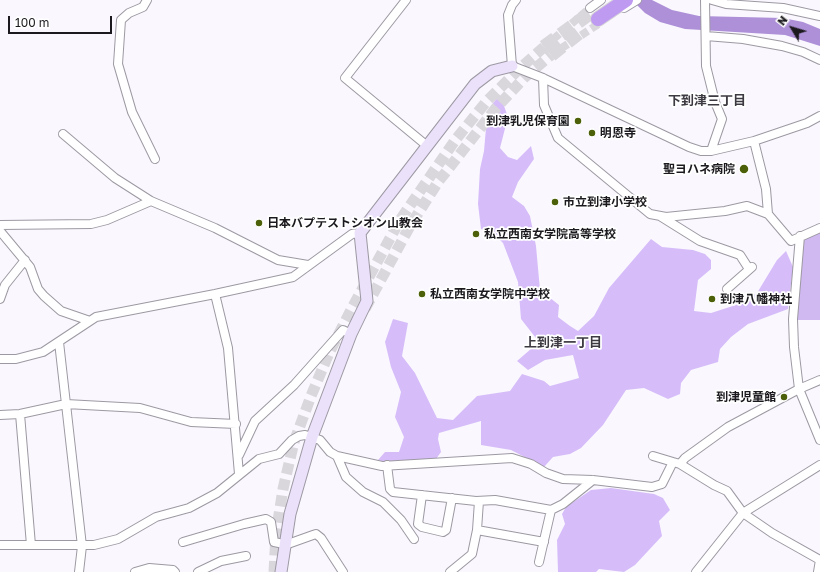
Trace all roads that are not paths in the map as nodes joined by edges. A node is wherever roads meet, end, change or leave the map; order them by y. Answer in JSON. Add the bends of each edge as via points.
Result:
{"nodes":[{"id":1,"x":147,"y":0,"type":"edge"},
{"id":2,"x":406,"y":0,"type":"edge"},
{"id":3,"x":516,"y":0,"type":"edge"},
{"id":4,"x":637,"y":0,"type":"edge"},
{"id":5,"x":705,"y":0,"type":"edge"},
{"id":6,"x":712,"y":0,"type":"edge"},
{"id":7,"x":621,"y":2,"type":"edge"},
{"id":8,"x":596,"y":12,"type":"tunnel mouth"},
{"id":9,"x":820,"y":16,"type":"edge"},
{"id":10,"x":706,"y":36,"type":"junction"},
{"id":11,"x":820,"y":60,"type":"edge"},
{"id":12,"x":512,"y":66,"type":"junction"},
{"id":13,"x":543,"y":78,"type":"junction"},
{"id":14,"x":820,"y":116,"type":"edge"},
{"id":15,"x":63,"y":134,"type":"dead end"},
{"id":16,"x":754,"y":141,"type":"junction"},
{"id":17,"x":426,"y":145,"type":"junction"},
{"id":18,"x":711,"y":151,"type":"junction"},
{"id":19,"x":155,"y":160,"type":"dead end"},
{"id":20,"x":151,"y":201,"type":"junction"},
{"id":21,"x":768,"y":214,"type":"junction"},
{"id":22,"x":660,"y":216,"type":"junction"},
{"id":23,"x":0,"y":225,"type":"edge"},
{"id":24,"x":820,"y":228,"type":"edge"},
{"id":25,"x":0,"y":231,"type":"edge"},
{"id":26,"x":360,"y":233,"type":"junction"},
{"id":27,"x":800,"y":236,"type":"junction"},
{"id":28,"x":25,"y":260,"type":"junction"},
{"id":29,"x":308,"y":265,"type":"junction"},
{"id":30,"x":727,"y":289,"type":"dead end"},
{"id":31,"x":215,"y":294,"type":"junction"},
{"id":32,"x":0,"y":299,"type":"edge"},
{"id":33,"x":90,"y":321,"type":"junction"},
{"id":34,"x":351,"y":334,"type":"junction"},
{"id":35,"x":59,"y":342,"type":"junction"},
{"id":36,"x":0,"y":360,"type":"edge"},
{"id":37,"x":820,"y":380,"type":"edge"},
{"id":38,"x":798,"y":389,"type":"junction"},
{"id":39,"x":66,"y":404,"type":"junction"},
{"id":40,"x":20,"y":414,"type":"junction"},
{"id":41,"x":0,"y":415,"type":"edge"},
{"id":42,"x":236,"y":424,"type":"junction"},
{"id":43,"x":312,"y":438,"type":"junction"},
{"id":44,"x":820,"y":440,"type":"edge"},
{"id":45,"x":337,"y":456,"type":"junction"},
{"id":46,"x":653,"y":456,"type":"dead end"},
{"id":47,"x":238,"y":458,"type":"junction"},
{"id":48,"x":677,"y":463,"type":"junction"},
{"id":49,"x":820,"y":464,"type":"edge"},
{"id":50,"x":387,"y":466,"type":"junction"},
{"id":51,"x":239,"y":474,"type":"junction"},
{"id":52,"x":593,"y":480,"type":"junction"},
{"id":53,"x":422,"y":495,"type":"junction"},
{"id":54,"x":452,"y":498,"type":"junction"},
{"id":55,"x":479,"y":501,"type":"junction"},
{"id":56,"x":551,"y":510,"type":"junction"},
{"id":57,"x":743,"y":513,"type":"junction"},
{"id":58,"x":477,"y":530,"type":"junction"},
{"id":59,"x":414,"y":539,"type":"dead end"},
{"id":60,"x":183,"y":542,"type":"dead end"},
{"id":61,"x":544,"y":542,"type":"junction"},
{"id":62,"x":0,"y":545,"type":"edge"},
{"id":63,"x":31,"y":545,"type":"junction"},
{"id":64,"x":285,"y":545,"type":"junction"},
{"id":65,"x":82,"y":546,"type":"junction"},
{"id":66,"x":246,"y":556,"type":"dead end"},
{"id":67,"x":820,"y":560,"type":"edge"},
{"id":68,"x":540,"y":562,"type":"dead end"},
{"id":69,"x":79,"y":572,"type":"edge"},
{"id":70,"x":135,"y":572,"type":"edge"},
{"id":71,"x":175,"y":572,"type":"edge"},
{"id":72,"x":198,"y":572,"type":"edge"},
{"id":73,"x":281,"y":572,"type":"edge"},
{"id":74,"x":343,"y":572,"type":"edge"},
{"id":75,"x":450,"y":572,"type":"edge"},
{"id":76,"x":696,"y":572,"type":"edge"},
{"id":77,"x":818,"y":572,"type":"edge"}],
"edges":[{"from":1,"to":19,"type":"street","via":[[143,7],[121,20],[118,64],[132,112]]},
{"from":2,"to":17,"type":"street","via":[[345,78]]},
{"from":3,"to":12,"type":"street","via":[[508,15]]},
{"from":4,"to":7,"type":"street"},
{"from":5,"to":10,"type":"street"},
{"from":6,"to":9,"type":"street","via":[[726,4],[783,8]]},
{"from":7,"to":8,"type":"highway"},
{"from":10,"to":11,"type":"street","via":[[782,46]]},
{"from":10,"to":18,"type":"street","via":[[706,66],[714,102],[722,119]]},
{"from":12,"to":13,"type":"street"},
{"from":12,"to":17,"type":"street","via":[[496,69],[483,76]]},
{"from":13,"to":18,"type":"street","via":[[681,144],[700,151]]},
{"from":13,"to":22,"type":"street","via":[[544,105],[558,138],[650,214]]},
{"from":14,"to":16,"type":"street"},
{"from":15,"to":20,"type":"street","via":[[115,178]]},
{"from":16,"to":18,"type":"street"},
{"from":16,"to":21,"type":"street","via":[[766,188]]},
{"from":17,"to":26,"type":"street"},
{"from":20,"to":23,"type":"street","via":[[91,224]]},
{"from":20,"to":29,"type":"street","via":[[215,228],[278,260]]},
{"from":21,"to":22,"type":"street","via":[[748,206],[698,214]]},
{"from":21,"to":27,"type":"street","via":[[791,241]]},
{"from":22,"to":30,"type":"street","via":[[700,241],[740,255],[751,268]]},
{"from":24,"to":27,"type":"street"},
{"from":25,"to":28,"type":"street"},
{"from":26,"to":29,"type":"street","via":[[352,234]]},
{"from":26,"to":34,"type":"street","via":[[367,301]]},
{"from":27,"to":38,"type":"street","via":[[793,319]]},
{"from":28,"to":32,"type":"street","via":[[5,285]]},
{"from":28,"to":33,"type":"street","via":[[38,289],[44,296],[61,311]]},
{"from":29,"to":31,"type":"street","via":[[293,277]]},
{"from":31,"to":33,"type":"street","via":[[96,317]]},
{"from":31,"to":42,"type":"street","via":[[228,348]]},
{"from":33,"to":35,"type":"street"},
{"from":34,"to":43,"type":"street"},
{"from":34,"to":47,"type":"street","via":[[343,330],[294,385],[255,421]]},
{"from":35,"to":36,"type":"street","via":[[43,352]]},
{"from":35,"to":39,"type":"street"},
{"from":37,"to":38,"type":"street"},
{"from":38,"to":44,"type":"street"},
{"from":38,"to":48,"type":"street","via":[[728,427]]},
{"from":39,"to":40,"type":"street"},
{"from":39,"to":42,"type":"street","via":[[140,408],[191,422]]},
{"from":39,"to":65,"type":"street"},
{"from":40,"to":41,"type":"street"},
{"from":40,"to":63,"type":"street"},
{"from":42,"to":47,"type":"street"},
{"from":43,"to":45,"type":"street","via":[[320,440]]},
{"from":43,"to":51,"type":"street","via":[[299,436],[279,454],[259,460]]},
{"from":43,"to":64,"type":"street","via":[[290,514]]},
{"from":45,"to":50,"type":"street"},
{"from":45,"to":59,"type":"street","via":[[346,477],[363,492],[383,502],[401,520]]},
{"from":46,"to":48,"type":"street"},
{"from":47,"to":51,"type":"street"},
{"from":48,"to":52,"type":"street","via":[[662,484],[652,488]]},
{"from":48,"to":57,"type":"street","via":[[727,490]]},
{"from":49,"to":57,"type":"street"},
{"from":50,"to":52,"type":"street","via":[[512,458],[563,479]]},
{"from":50,"to":53,"type":"street","via":[[390,488],[393,492]]},
{"from":51,"to":65,"type":"street","via":[[217,493],[189,508],[156,517],[118,539]]},
{"from":52,"to":56,"type":"street","via":[[563,504]]},
{"from":53,"to":54,"type":"street"},
{"from":53,"to":54,"type":"street","via":[[418,524],[443,532],[446,530]]},
{"from":54,"to":55,"type":"street"},
{"from":55,"to":56,"type":"street","via":[[495,500]]},
{"from":55,"to":58,"type":"street"},
{"from":56,"to":61,"type":"street"},
{"from":57,"to":67,"type":"street"},
{"from":57,"to":76,"type":"street"},
{"from":58,"to":61,"type":"street"},
{"from":58,"to":75,"type":"street","via":[[472,554]]},
{"from":60,"to":64,"type":"street","via":[[266,519],[271,522],[274,542]]},
{"from":61,"to":68,"type":"street"},
{"from":62,"to":63,"type":"street"},
{"from":63,"to":65,"type":"street"},
{"from":64,"to":73,"type":"street"},
{"from":64,"to":74,"type":"street","via":[[316,534]]},
{"from":65,"to":69,"type":"street"},
{"from":66,"to":72,"type":"street","via":[[221,561]]},
{"from":67,"to":77,"type":"street"},
{"from":70,"to":71,"type":"street","via":[[149,568]]}]}
